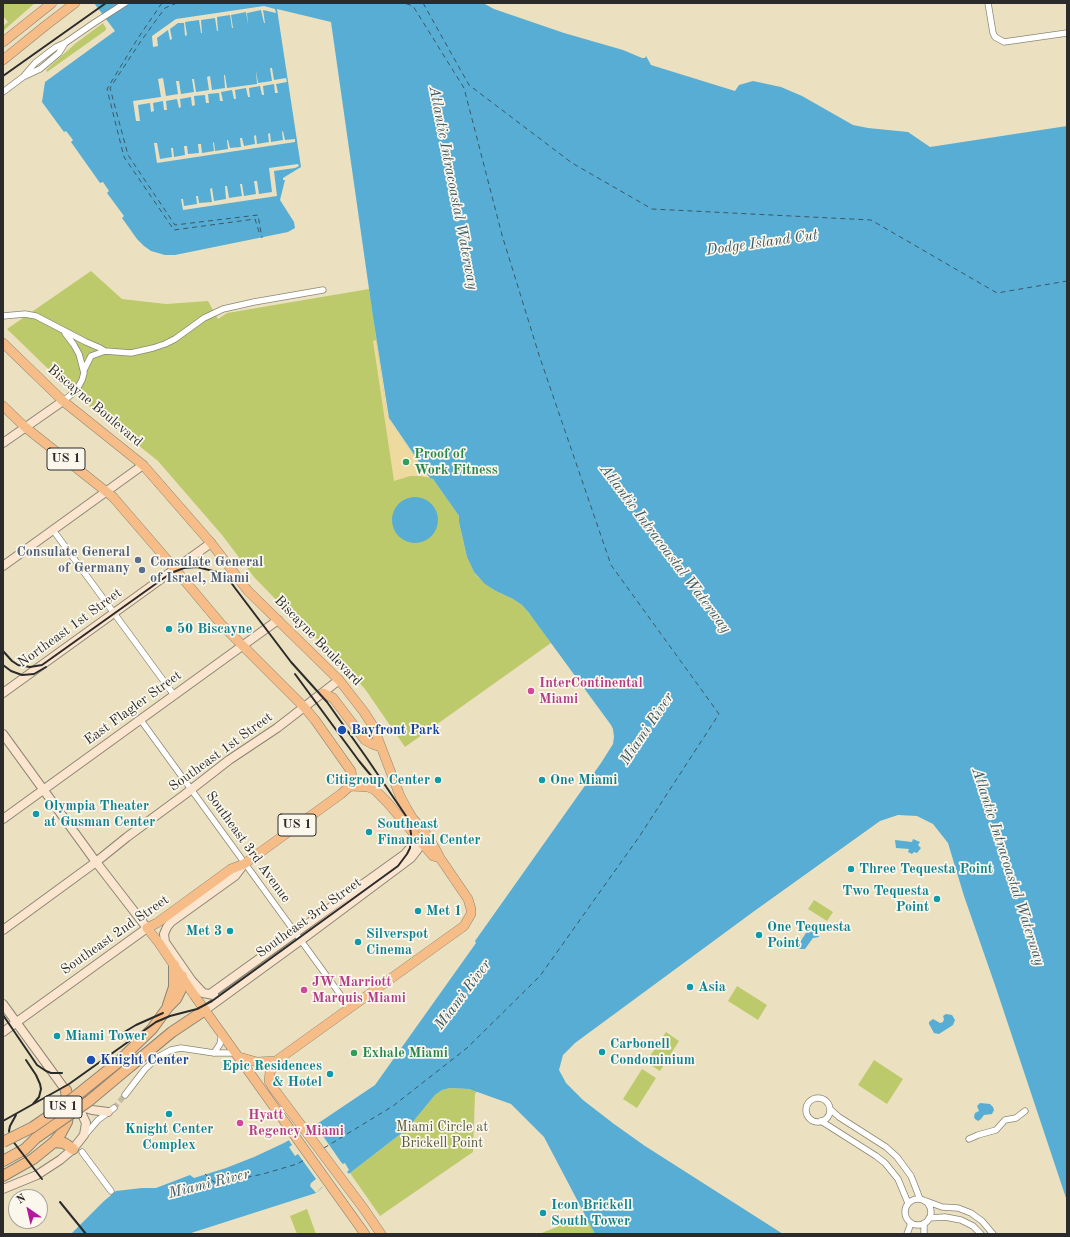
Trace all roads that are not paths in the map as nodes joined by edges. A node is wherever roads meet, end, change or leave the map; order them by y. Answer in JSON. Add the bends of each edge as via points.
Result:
{"nodes":[{"id":1,"x":75,"y":3,"type":"edge"},
{"id":2,"x":125,"y":3,"type":"edge"},
{"id":3,"x":988,"y":3,"type":"edge"},
{"id":4,"x":50,"y":4,"type":"edge"},
{"id":5,"x":1067,"y":33,"type":"edge"},
{"id":6,"x":3,"y":42,"type":"edge"},
{"id":7,"x":3,"y":60,"type":"edge"},
{"id":8,"x":3,"y":92,"type":"edge"},
{"id":9,"x":323,"y":290,"type":"dead end"},
{"id":10,"x":3,"y":316,"type":"edge"},
{"id":11,"x":63,"y":331,"type":"junction"},
{"id":12,"x":3,"y":343,"type":"edge"},
{"id":13,"x":104,"y":351,"type":"junction"},
{"id":14,"x":84,"y":370,"type":"junction"},
{"id":15,"x":63,"y":401,"type":"junction"},
{"id":16,"x":3,"y":406,"type":"edge"},
{"id":17,"x":25,"y":427,"type":"junction"},
{"id":18,"x":3,"y":443,"type":"edge"},
{"id":19,"x":143,"y":465,"type":"junction"},
{"id":20,"x":107,"y":492,"type":"junction"},
{"id":21,"x":52,"y":530,"type":"junction"},
{"id":22,"x":211,"y":543,"type":"junction"},
{"id":23,"x":3,"y":566,"type":"edge"},
{"id":24,"x":174,"y":568,"type":"junction"},
{"id":25,"x":112,"y":613,"type":"junction"},
{"id":26,"x":278,"y":620,"type":"junction"},
{"id":27,"x":242,"y":646,"type":"junction"},
{"id":28,"x":339,"y":680,"type":"junction"},
{"id":29,"x":3,"y":693,"type":"edge"},
{"id":30,"x":323,"y":693,"type":"junction"},
{"id":31,"x":174,"y":695,"type":"junction"},
{"id":32,"x":304,"y":707,"type":"junction"},
{"id":33,"x":140,"y":719,"type":"junction"},
{"id":34,"x":3,"y":734,"type":"edge"},
{"id":35,"x":381,"y":747,"type":"junction"},
{"id":36,"x":350,"y":786,"type":"junction"},
{"id":37,"x":43,"y":790,"type":"junction"},
{"id":38,"x":192,"y":790,"type":"junction"},
{"id":39,"x":3,"y":819,"type":"edge"},
{"id":40,"x":413,"y":819,"type":"junction"},
{"id":41,"x":412,"y":832,"type":"junction"},
{"id":42,"x":419,"y":839,"type":"junction"},
{"id":43,"x":440,"y":858,"type":"junction"},
{"id":44,"x":96,"y":862,"type":"junction"},
{"id":45,"x":244,"y":864,"type":"junction"},
{"id":46,"x":147,"y":928,"type":"junction"},
{"id":47,"x":3,"y":930,"type":"edge"},
{"id":48,"x":295,"y":933,"type":"junction"},
{"id":49,"x":301,"y":940,"type":"junction"},
{"id":50,"x":174,"y":966,"type":"junction"},
{"id":51,"x":182,"y":976,"type":"junction"},
{"id":52,"x":192,"y":982,"type":"junction"},
{"id":53,"x":210,"y":994,"type":"junction"},
{"id":54,"x":194,"y":995,"type":"junction"},
{"id":55,"x":223,"y":997,"type":"junction"},
{"id":56,"x":3,"y":1004,"type":"edge"},
{"id":57,"x":168,"y":1007,"type":"junction"},
{"id":58,"x":350,"y":1008,"type":"junction"},
{"id":59,"x":205,"y":1010,"type":"junction"},
{"id":60,"x":16,"y":1022,"type":"junction"},
{"id":61,"x":3,"y":1032,"type":"edge"},
{"id":62,"x":222,"y":1033,"type":"junction"},
{"id":63,"x":214,"y":1053,"type":"junction"},
{"id":64,"x":238,"y":1055,"type":"junction"},
{"id":65,"x":276,"y":1061,"type":"junction"},
{"id":66,"x":66,"y":1090,"type":"junction"},
{"id":67,"x":125,"y":1095,"type":"tunnel mouth"},
{"id":68,"x":77,"y":1105,"type":"junction"},
{"id":69,"x":830,"y":1109,"type":"junction"},
{"id":70,"x":111,"y":1110,"type":"joint"},
{"id":71,"x":1025,"y":1112,"type":"dead end"},
{"id":72,"x":822,"y":1121,"type":"junction"},
{"id":73,"x":84,"y":1135,"type":"junction"},
{"id":74,"x":36,"y":1138,"type":"junction"},
{"id":75,"x":969,"y":1139,"type":"dead end"},
{"id":76,"x":3,"y":1142,"type":"edge"},
{"id":77,"x":54,"y":1142,"type":"junction"},
{"id":78,"x":77,"y":1150,"type":"junction"},
{"id":79,"x":3,"y":1154,"type":"edge"},
{"id":80,"x":3,"y":1161,"type":"edge"},
{"id":81,"x":3,"y":1176,"type":"edge"},
{"id":82,"x":3,"y":1190,"type":"edge"},
{"id":83,"x":111,"y":1191,"type":"dead end"},
{"id":84,"x":923,"y":1200,"type":"junction"},
{"id":85,"x":908,"y":1203,"type":"junction"},
{"id":86,"x":926,"y":1221,"type":"junction"},
{"id":87,"x":911,"y":1223,"type":"junction"},
{"id":88,"x":365,"y":1234,"type":"edge"},
{"id":89,"x":381,"y":1234,"type":"edge"},
{"id":90,"x":906,"y":1234,"type":"edge"},
{"id":91,"x":924,"y":1234,"type":"edge"},
{"id":92,"x":981,"y":1234,"type":"edge"},
{"id":93,"x":993,"y":1234,"type":"edge"}],
"edges":[{"from":1,"to":7,"type":"main road"},
{"from":2,"to":8,"type":"street","via":[[65,43],[59,53],[40,69],[23,77]]},
{"from":3,"to":5,"type":"street","via":[[992,33],[1004,42]]},
{"from":4,"to":6,"type":"main road"},
{"from":9,"to":13,"type":"street","via":[[224,309],[204,318],[175,339],[154,348],[131,353]]},
{"from":10,"to":11,"type":"street","via":[[36,316]]},
{"from":11,"to":13,"type":"street"},
{"from":11,"to":14,"type":"street","via":[[80,354]]},
{"from":12,"to":15,"type":"main road","name":"Biscayne Boulevard"},
{"from":13,"to":14,"type":"street","via":[[91,356]]},
{"from":14,"to":15,"type":"street","via":[[78,388]]},
{"from":15,"to":17,"type":"main road"},
{"from":15,"to":19,"type":"main road","name":"Biscayne Boulevard"},
{"from":16,"to":17,"type":"main road","number":"US 1"},
{"from":17,"to":18,"type":"main road"},
{"from":17,"to":20,"type":"main road","number":"US 1"},
{"from":19,"to":20,"type":"main road"},
{"from":19,"to":22,"type":"main road","name":"Biscayne Boulevard"},
{"from":20,"to":21,"type":"main road"},
{"from":20,"to":24,"type":"main road","number":"US 1"},
{"from":21,"to":23,"type":"main road"},
{"from":21,"to":25,"type":"street"},
{"from":22,"to":24,"type":"main road","name":"Northeast 1st Street"},
{"from":22,"to":26,"type":"main road","name":"Biscayne Boulevard","via":[[243,584]]},
{"from":24,"to":25,"type":"main road","name":"Northeast 1st Street"},
{"from":24,"to":27,"type":"main road","number":"US 1"},
{"from":25,"to":29,"type":"main road","name":"Northeast 1st Street"},
{"from":25,"to":31,"type":"street"},
{"from":26,"to":27,"type":"main road","name":"East Flagler Street"},
{"from":26,"to":28,"type":"main road","name":"Biscayne Boulevard"},
{"from":27,"to":31,"type":"main road","name":"East Flagler Street"},
{"from":27,"to":32,"type":"main road","number":"US 1"},
{"from":28,"to":30,"type":"main road","name":"Southeast 1st Street"},
{"from":28,"to":35,"type":"main road","name":"Biscayne Boulevard","via":[[368,717]]},
{"from":30,"to":32,"type":"main road","name":"Southeast 1st Street"},
{"from":30,"to":35,"type":"main road","via":[[333,698],[366,740]]},
{"from":31,"to":33,"type":"main road","name":"East Flagler Street"},
{"from":32,"to":36,"type":"main road","number":"US 1","via":[[349,768],[352,778]]},
{"from":32,"to":38,"type":"main road","name":"Southeast 1st Street"},
{"from":33,"to":37,"type":"main road","name":"East Flagler Street"},
{"from":33,"to":38,"type":"street","name":"Southeast 3rd Avenue"},
{"from":34,"to":37,"type":"main road"},
{"from":35,"to":40,"type":"main road","name":"Biscayne Boulevard","via":[[400,796]]},
{"from":36,"to":41,"type":"main road","via":[[375,790]]},
{"from":36,"to":45,"type":"main road","name":"Southeast 2nd Street","number":"US 1"},
{"from":37,"to":39,"type":"main road","name":"East Flagler Street"},
{"from":37,"to":44,"type":"main road"},
{"from":38,"to":44,"type":"main road","name":"Southeast 1st Street"},
{"from":38,"to":45,"type":"street","name":"Southeast 3rd Avenue"},
{"from":40,"to":42,"type":"main road"},
{"from":40,"to":43,"type":"main road","name":"Biscayne Boulevard","via":[[425,832]]},
{"from":41,"to":42,"type":"main road"},
{"from":41,"to":48,"type":"main road","name":"Southeast 3rd Street","via":[[413,844],[405,854]]},
{"from":42,"to":43,"type":"main road","via":[[433,856]]},
{"from":42,"to":49,"type":"main road","name":"Southeast 3rd Street","via":[[418,849],[412,858]]},
{"from":43,"to":58,"type":"main road","name":"Biscayne Boulevard","via":[[470,904],[471,914],[464,926]]},
{"from":44,"to":46,"type":"main road"},
{"from":44,"to":47,"type":"main road","name":"Southeast 1st Street"},
{"from":45,"to":46,"type":"main road","name":"Southeast 2nd Street","number":"US 1","via":[[231,870]]},
{"from":45,"to":48,"type":"street","name":"Southeast 3rd Avenue"},
{"from":45,"to":52,"type":"main road","name":"Southeast 2nd Street","via":[[235,876],[166,927],[166,942]]},
{"from":46,"to":50,"type":"main road"},
{"from":46,"to":60,"type":"main road","name":"Southeast 2nd Street"},
{"from":48,"to":49,"type":"street","name":"Southeast 3rd Avenue"},
{"from":48,"to":53,"type":"main road","name":"Southeast 3rd Street"},
{"from":49,"to":55,"type":"main road","name":"Southeast 3rd Street"},
{"from":49,"to":58,"type":"street","name":"Southeast 3rd Avenue"},
{"from":50,"to":51,"type":"main road"},
{"from":50,"to":57,"type":"highway","number":"US 1","via":[[174,986]]},
{"from":51,"to":54,"type":"main road"},
{"from":51,"to":57,"type":"highway","number":"US 1","via":[[181,989]]},
{"from":52,"to":53,"type":"main road"},
{"from":52,"to":54,"type":"main road"},
{"from":53,"to":55,"type":"main road"},
{"from":54,"to":59,"type":"main road"},
{"from":55,"to":59,"type":"main road","name":"Southeast 3rd Street"},
{"from":56,"to":60,"type":"main road"},
{"from":57,"to":76,"type":"highway","number":"US 1","bridge":true,"via":[[152,1029],[87,1088],[33,1127]]},
{"from":58,"to":65,"type":"main road"},
{"from":59,"to":62,"type":"main road"},
{"from":59,"to":74,"type":"highway","number":"US 1","bridge":true,"via":[[172,1032],[89,1101]]},
{"from":60,"to":61,"type":"main road","name":"Southeast 2nd Street"},
{"from":60,"to":66,"type":"main road"},
{"from":62,"to":63,"type":"street","via":[[220,1044]]},
{"from":62,"to":64,"type":"main road"},
{"from":63,"to":64,"type":"street"},
{"from":63,"to":67,"type":"street","via":[[181,1048],[165,1052],[145,1069]]},
{"from":64,"to":65,"type":"main road","via":[[257,1062]]},
{"from":64,"to":88,"type":"main road"},
{"from":65,"to":89,"type":"main road","via":[[270,1072],[270,1081]]},
{"from":66,"to":68,"type":"main road"},
{"from":66,"to":77,"type":"highway","via":[[69,1109],[67,1122]]},
{"from":68,"to":70,"type":"main road","via":[[92,1110]]},
{"from":68,"to":73,"type":"main road","via":[[85,1119]]},
{"from":69,"to":72,"type":"street","via":[[829,1116]]},
{"from":69,"to":72,"type":"street","via":[[828,1102],[820,1098],[808,1103],[808,1116],[814,1121]]},
{"from":69,"to":84,"type":"street","via":[[897,1157]]},
{"from":70,"to":73,"type":"street"},
{"from":71,"to":75,"type":"street","via":[[1016,1118],[1005,1120],[996,1130]]},
{"from":72,"to":85,"type":"street","via":[[889,1167],[901,1185]]},
{"from":73,"to":78,"type":"main road"},
{"from":74,"to":79,"type":"highway"},
{"from":74,"to":80,"type":"highway","number":"US 1"},
{"from":77,"to":78,"type":"highway","via":[[64,1143]]},
{"from":77,"to":81,"type":"highway","via":[[33,1159]]},
{"from":78,"to":82,"type":"main road","via":[[41,1173]]},
{"from":78,"to":83,"type":"street"},
{"from":84,"to":85,"type":"street","via":[[912,1200]]},
{"from":84,"to":86,"type":"street","via":[[931,1210]]},
{"from":84,"to":93,"type":"street","via":[[971,1213],[982,1220]]},
{"from":85,"to":87,"type":"street","via":[[905,1213]]},
{"from":86,"to":87,"type":"street","via":[[916,1225]]},
{"from":86,"to":91,"type":"street"},
{"from":86,"to":92,"type":"street","via":[[945,1217],[961,1220]]},
{"from":87,"to":90,"type":"street"}]}
